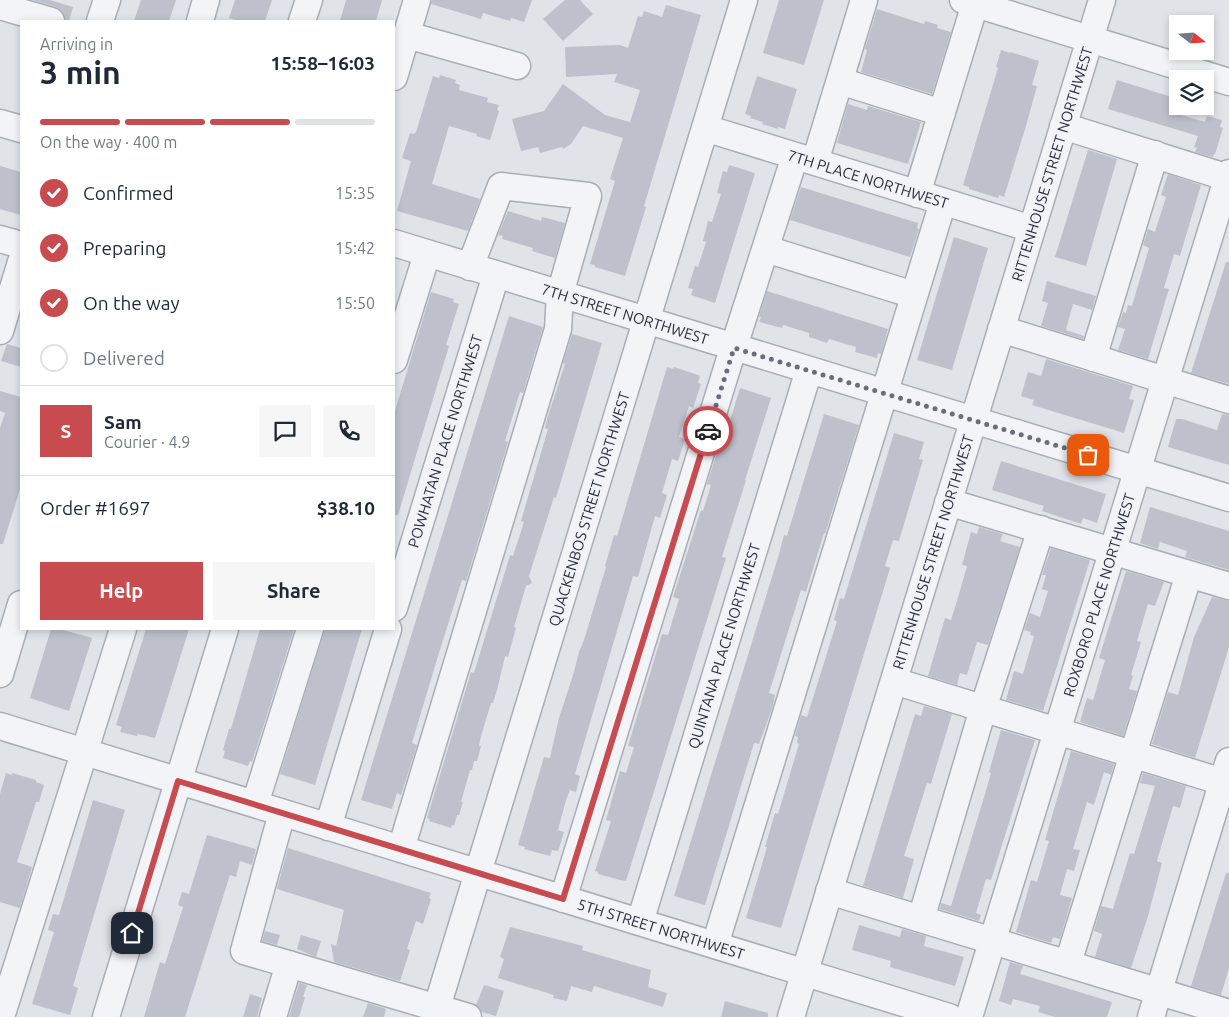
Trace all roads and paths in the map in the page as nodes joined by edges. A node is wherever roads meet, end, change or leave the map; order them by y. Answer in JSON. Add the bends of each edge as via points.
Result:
{"nodes":[{"id":1,"x":107,"y":0,"type":"edge"},
{"id":2,"x":206,"y":0,"type":"edge"},
{"id":3,"x":308,"y":0,"type":"edge"},
{"id":4,"x":417,"y":0,"type":"edge"},
{"id":5,"x":744,"y":0,"type":"edge"},
{"id":6,"x":864,"y":0,"type":"edge"},
{"id":7,"x":1102,"y":0,"type":"edge"},
{"id":8,"x":983,"y":4,"type":"edge"},
{"id":9,"x":0,"y":6,"type":"edge"},
{"id":10,"x":48,"y":20,"type":"edge"},
{"id":11,"x":100,"y":20,"type":"edge"},
{"id":12,"x":200,"y":20,"type":"edge"},
{"id":13,"x":302,"y":20,"type":"edge"},
{"id":14,"x":407,"y":35,"type":"junction"},
{"id":15,"x":1090,"y":39,"type":"junction"},
{"id":16,"x":516,"y":66,"type":"dead end"},
{"id":17,"x":395,"y":74,"type":"edge"},
{"id":18,"x":840,"y":81,"type":"junction"},
{"id":19,"x":1229,"y":82,"type":"edge"},
{"id":20,"x":942,"y":113,"type":"junction"},
{"id":21,"x":0,"y":123,"type":"edge"},
{"id":22,"x":1063,"y":126,"type":"junction"},
{"id":23,"x":705,"y":128,"type":"junction"},
{"id":24,"x":20,"y":129,"type":"edge"},
{"id":25,"x":1155,"y":154,"type":"junction"},
{"id":26,"x":805,"y":159,"type":"junction"},
{"id":27,"x":1229,"y":176,"type":"edge"},
{"id":28,"x":917,"y":194,"type":"junction"},
{"id":29,"x":943,"y":202,"type":"junction"},
{"id":30,"x":1032,"y":229,"type":"junction"},
{"id":31,"x":0,"y":239,"type":"edge"},
{"id":32,"x":395,"y":243,"type":"edge"},
{"id":33,"x":20,"y":245,"type":"edge"},
{"id":34,"x":766,"y":249,"type":"junction"},
{"id":35,"x":427,"y":254,"type":"junction"},
{"id":36,"x":20,"y":265,"type":"edge"},
{"id":37,"x":470,"y":267,"type":"junction"},
{"id":38,"x":496,"y":275,"type":"junction"},
{"id":39,"x":560,"y":294,"type":"junction"},
{"id":40,"x":914,"y":295,"type":"junction"},
{"id":41,"x":646,"y":320,"type":"junction"},
{"id":42,"x":1001,"y":330,"type":"junction"},
{"id":43,"x":0,"y":331,"type":"edge"},
{"id":44,"x":734,"y":348,"type":"junction"},
{"id":45,"x":395,"y":357,"type":"edge"},
{"id":46,"x":1093,"y":358,"type":"junction"},
{"id":47,"x":809,"y":370,"type":"junction"},
{"id":48,"x":1165,"y":380,"type":"junction"},
{"id":49,"x":884,"y":393,"type":"junction"},
{"id":50,"x":1229,"y":400,"type":"edge"},
{"id":51,"x":973,"y":420,"type":"junction"},
{"id":52,"x":1137,"y":470,"type":"junction"},
{"id":53,"x":1229,"y":498,"type":"edge"},
{"id":54,"x":948,"y":502,"type":"junction"},
{"id":55,"x":1041,"y":529,"type":"junction"},
{"id":56,"x":1112,"y":550,"type":"junction"},
{"id":57,"x":1189,"y":574,"type":"junction"},
{"id":58,"x":1229,"y":586,"type":"edge"},
{"id":59,"x":395,"y":605,"type":"edge"},
{"id":60,"x":20,"y":607,"type":"edge"},
{"id":61,"x":123,"y":630,"type":"edge"},
{"id":62,"x":225,"y":630,"type":"edge"},
{"id":63,"x":310,"y":630,"type":"edge"},
{"id":64,"x":388,"y":630,"type":"edge"},
{"id":65,"x":0,"y":674,"type":"edge"},
{"id":66,"x":894,"y":681,"type":"junction"},
{"id":67,"x":983,"y":709,"type":"junction"},
{"id":68,"x":0,"y":726,"type":"edge"},
{"id":69,"x":1057,"y":732,"type":"junction"},
{"id":70,"x":84,"y":752,"type":"junction"},
{"id":71,"x":1134,"y":755,"type":"junction"},
{"id":72,"x":1226,"y":772,"type":"edge"},
{"id":73,"x":178,"y":781,"type":"junction"},
{"id":74,"x":255,"y":804,"type":"junction"},
{"id":75,"x":282,"y":813,"type":"junction"},
{"id":76,"x":328,"y":826,"type":"junction"},
{"id":77,"x":401,"y":849,"type":"junction"},
{"id":78,"x":478,"y":873,"type":"junction"},
{"id":79,"x":829,"y":892,"type":"junction"},
{"id":80,"x":563,"y":899,"type":"junction"},
{"id":81,"x":921,"y":919,"type":"junction"},
{"id":82,"x":640,"y":922,"type":"junction"},
{"id":83,"x":993,"y":940,"type":"junction"},
{"id":84,"x":715,"y":945,"type":"junction"},
{"id":85,"x":1068,"y":963,"type":"junction"},
{"id":86,"x":290,"y":964,"type":"junction"},
{"id":87,"x":804,"y":973,"type":"junction"},
{"id":88,"x":1159,"y":991,"type":"junction"},
{"id":89,"x":435,"y":1012,"type":"edge"},
{"id":90,"x":1229,"y":1013,"type":"edge"},
{"id":91,"x":1,"y":1017,"type":"edge"},
{"id":92,"x":106,"y":1017,"type":"edge"},
{"id":93,"x":273,"y":1017,"type":"edge"},
{"id":94,"x":468,"y":1017,"type":"edge"},
{"id":95,"x":791,"y":1017,"type":"edge"},
{"id":96,"x":949,"y":1017,"type":"edge"},
{"id":97,"x":969,"y":1017,"type":"edge"},
{"id":98,"x":1151,"y":1017,"type":"edge"}],
"edges":[{"from":1,"to":11,"type":"street"},
{"from":2,"to":12,"type":"street"},
{"from":3,"to":13,"type":"street"},
{"from":4,"to":14,"type":"street"},
{"from":5,"to":23,"type":"street","name":"QUACKENBOS STREET NORTHWEST"},
{"from":6,"to":18,"type":"street"},
{"from":7,"to":15,"type":"street","name":"RITTENHOUSE STREET NORTHWEST"},
{"from":8,"to":15,"type":"street"},
{"from":8,"to":20,"type":"street"},
{"from":9,"to":10,"type":"street"},
{"from":14,"to":16,"type":"street"},
{"from":14,"to":17,"type":"street"},
{"from":15,"to":19,"type":"street"},
{"from":15,"to":22,"type":"street","name":"RITTENHOUSE STREET NORTHWEST"},
{"from":18,"to":20,"type":"street"},
{"from":18,"to":26,"type":"street"},
{"from":20,"to":28,"type":"street"},
{"from":21,"to":24,"type":"street"},
{"from":22,"to":25,"type":"street"},
{"from":22,"to":30,"type":"street","name":"RITTENHOUSE STREET NORTHWEST"},
{"from":23,"to":26,"type":"street","name":"7TH PLACE NORTHWEST"},
{"from":23,"to":41,"type":"street","name":"QUACKENBOS STREET NORTHWEST"},
{"from":25,"to":27,"type":"street"},
{"from":25,"to":46,"type":"street"},
{"from":26,"to":28,"type":"street","name":"7TH PLACE NORTHWEST"},
{"from":26,"to":34,"type":"street"},
{"from":27,"to":48,"type":"street","name":"ROXBORO PLACE NORTHWEST"},
{"from":28,"to":29,"type":"street","name":"7TH PLACE NORTHWEST"},
{"from":29,"to":30,"type":"street","name":"7TH PLACE NORTHWEST"},
{"from":29,"to":40,"type":"street"},
{"from":30,"to":42,"type":"street","name":"RITTENHOUSE STREET NORTHWEST"},
{"from":31,"to":33,"type":"street"},
{"from":32,"to":35,"type":"street","name":"7TH STREET NORTHWEST"},
{"from":34,"to":40,"type":"street"},
{"from":34,"to":44,"type":"street"},
{"from":35,"to":37,"type":"street","name":"7TH STREET NORTHWEST"},
{"from":35,"to":45,"type":"street"},
{"from":36,"to":43,"type":"street"},
{"from":37,"to":38,"type":"street","name":"7TH STREET NORTHWEST"},
{"from":37,"to":39,"type":"street","via":[[501,186],[588,196]]},
{"from":38,"to":39,"type":"street","name":"7TH STREET NORTHWEST"},
{"from":38,"to":59,"type":"street","name":"POWHATAN PLACE NORTHWEST"},
{"from":39,"to":41,"type":"street","name":"7TH STREET NORTHWEST"},
{"from":39,"to":77,"type":"street","via":[[558,329]]},
{"from":40,"to":49,"type":"street"},
{"from":41,"to":44,"type":"street","name":"7TH STREET NORTHWEST"},
{"from":41,"to":78,"type":"street","name":"QUACKENBOS STREET NORTHWEST"},
{"from":42,"to":46,"type":"street"},
{"from":42,"to":51,"type":"street","name":"RITTENHOUSE STREET NORTHWEST"},
{"from":44,"to":47,"type":"street","name":"7TH STREET NORTHWEST"},
{"from":44,"to":80,"type":"street"},
{"from":46,"to":48,"type":"street"},
{"from":47,"to":49,"type":"street","name":"7TH STREET NORTHWEST"},
{"from":47,"to":82,"type":"street","name":"QUINTANA PLACE NORTHWEST"},
{"from":48,"to":50,"type":"street"},
{"from":48,"to":52,"type":"street","name":"ROXBORO PLACE NORTHWEST"},
{"from":49,"to":51,"type":"street","name":"7TH STREET NORTHWEST"},
{"from":49,"to":84,"type":"street"},
{"from":51,"to":52,"type":"street","name":"7TH STREET NORTHWEST"},
{"from":51,"to":54,"type":"street","name":"RITTENHOUSE STREET NORTHWEST"},
{"from":52,"to":53,"type":"street","name":"7TH STREET NORTHWEST"},
{"from":52,"to":56,"type":"street","name":"ROXBORO PLACE NORTHWEST"},
{"from":54,"to":55,"type":"street"},
{"from":54,"to":66,"type":"street","name":"RITTENHOUSE STREET NORTHWEST"},
{"from":55,"to":56,"type":"street"},
{"from":55,"to":67,"type":"street"},
{"from":56,"to":57,"type":"street"},
{"from":56,"to":69,"type":"street","name":"ROXBORO PLACE NORTHWEST"},
{"from":57,"to":58,"type":"street"},
{"from":57,"to":71,"type":"street"},
{"from":60,"to":65,"type":"street"},
{"from":61,"to":70,"type":"street"},
{"from":62,"to":73,"type":"street"},
{"from":63,"to":74,"type":"street"},
{"from":64,"to":76,"type":"street"},
{"from":66,"to":67,"type":"street"},
{"from":66,"to":79,"type":"street","name":"RITTENHOUSE STREET NORTHWEST"},
{"from":67,"to":69,"type":"street"},
{"from":67,"to":81,"type":"street"},
{"from":68,"to":70,"type":"street","name":"5TH STREET NORTHWEST"},
{"from":69,"to":71,"type":"street"},
{"from":69,"to":83,"type":"street","name":"ROXBORO PLACE NORTHWEST"},
{"from":70,"to":73,"type":"street","name":"5TH STREET NORTHWEST"},
{"from":70,"to":91,"type":"street"},
{"from":71,"to":72,"type":"street"},
{"from":71,"to":85,"type":"street"},
{"from":72,"to":88,"type":"street"},
{"from":73,"to":74,"type":"street","name":"5TH STREET NORTHWEST"},
{"from":73,"to":92,"type":"street"},
{"from":74,"to":75,"type":"street","name":"5TH STREET NORTHWEST"},
{"from":75,"to":76,"type":"street","name":"5TH STREET NORTHWEST"},
{"from":75,"to":86,"type":"street","via":[[244,950]]},
{"from":76,"to":77,"type":"street","name":"5TH STREET NORTHWEST"},
{"from":77,"to":78,"type":"street","name":"5TH STREET NORTHWEST"},
{"from":78,"to":80,"type":"street","name":"5TH STREET NORTHWEST"},
{"from":78,"to":89,"type":"street","name":"QUACKENBOS STREET NORTHWEST"},
{"from":79,"to":81,"type":"street"},
{"from":79,"to":87,"type":"street","name":"RITTENHOUSE STREET NORTHWEST"},
{"from":80,"to":82,"type":"street","name":"5TH STREET NORTHWEST"},
{"from":81,"to":83,"type":"street"},
{"from":82,"to":84,"type":"street","name":"5TH STREET NORTHWEST"},
{"from":83,"to":85,"type":"street"},
{"from":83,"to":97,"type":"street","name":"ROXBORO PLACE NORTHWEST"},
{"from":84,"to":87,"type":"street","name":"5TH STREET NORTHWEST"},
{"from":85,"to":88,"type":"street"},
{"from":86,"to":89,"type":"street"},
{"from":86,"to":93,"type":"street"},
{"from":87,"to":95,"type":"street","name":"RITTENHOUSE STREET NORTHWEST"},
{"from":87,"to":96,"type":"street","name":"5TH STREET NORTHWEST"},
{"from":88,"to":90,"type":"street"},
{"from":88,"to":98,"type":"street"},
{"from":89,"to":94,"type":"street"}]}
